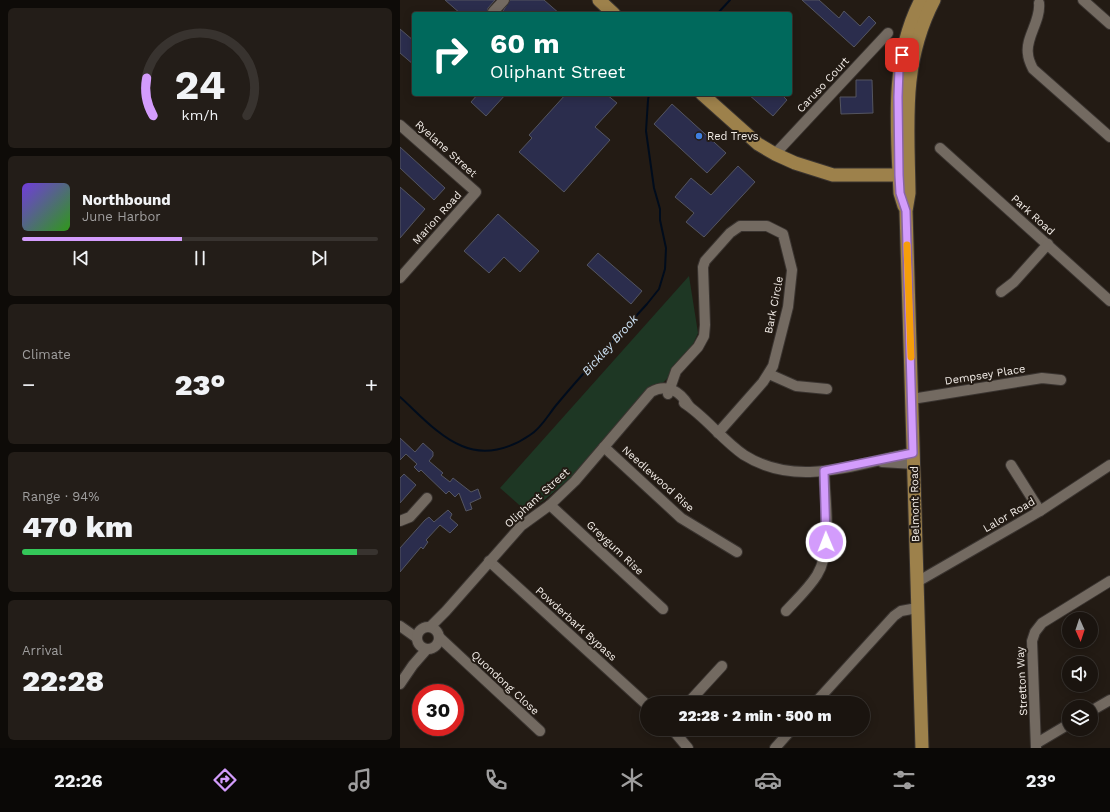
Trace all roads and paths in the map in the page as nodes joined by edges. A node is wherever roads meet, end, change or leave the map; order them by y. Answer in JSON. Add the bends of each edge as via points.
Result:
{"nodes":[{"id":1,"x":504,"y":0,"type":"edge"},
{"id":2,"x":599,"y":0,"type":"edge"},
{"id":3,"x":921,"y":0,"type":"edge"},
{"id":4,"x":934,"y":0,"type":"edge"},
{"id":5,"x":1083,"y":0,"type":"edge"},
{"id":6,"x":1040,"y":1,"type":"edge"},
{"id":7,"x":493,"y":12,"type":"dead end"},
{"id":8,"x":612,"y":12,"type":"edge"},
{"id":9,"x":1110,"y":24,"type":"edge"},
{"id":10,"x":888,"y":33,"type":"dead end"},
{"id":11,"x":704,"y":96,"type":"edge"},
{"id":12,"x":400,"y":125,"type":"edge"},
{"id":13,"x":1110,"y":137,"type":"edge"},
{"id":14,"x":940,"y":148,"type":"dead end"},
{"id":15,"x":775,"y":154,"type":"junction"},
{"id":16,"x":904,"y":170,"type":"junction"},
{"id":17,"x":476,"y":192,"type":"joint"},
{"id":18,"x":1048,"y":244,"type":"junction"},
{"id":19,"x":400,"y":278,"type":"edge"},
{"id":20,"x":1001,"y":292,"type":"dead end"},
{"id":21,"x":1110,"y":301,"type":"edge"},
{"id":22,"x":769,"y":374,"type":"junction"},
{"id":23,"x":1061,"y":380,"type":"dead end"},
{"id":24,"x":827,"y":389,"type":"dead end"},
{"id":25,"x":668,"y":391,"type":"junction"},
{"id":26,"x":912,"y":399,"type":"junction"},
{"id":27,"x":718,"y":433,"type":"junction"},
{"id":28,"x":604,"y":447,"type":"junction"},
{"id":29,"x":914,"y":459,"type":"junction"},
{"id":30,"x":1011,"y":465,"type":"dead end"},
{"id":31,"x":1110,"y":465,"type":"edge"},
{"id":32,"x":824,"y":471,"type":"junction"},
{"id":33,"x":427,"y":498,"type":"dead end"},
{"id":34,"x":550,"y":505,"type":"junction"},
{"id":35,"x":1040,"y":511,"type":"junction"},
{"id":36,"x":400,"y":521,"type":"edge"},
{"id":37,"x":737,"y":552,"type":"dead end"},
{"id":38,"x":490,"y":561,"type":"junction"},
{"id":39,"x":1110,"y":581,"type":"edge"},
{"id":40,"x":917,"y":582,"type":"junction"},
{"id":41,"x":917,"y":608,"type":"junction"},
{"id":42,"x":663,"y":609,"type":"dead end"},
{"id":43,"x":786,"y":611,"type":"dead end"},
{"id":44,"x":402,"y":627,"type":"edge"},
{"id":45,"x":429,"y":638,"type":"junction"},
{"id":46,"x":722,"y":666,"type":"dead end"},
{"id":47,"x":400,"y":684,"type":"edge"},
{"id":48,"x":694,"y":696,"type":"edge"},
{"id":49,"x":821,"y":696,"type":"edge"},
{"id":50,"x":640,"y":699,"type":"edge"},
{"id":51,"x":1110,"y":700,"type":"edge"},
{"id":52,"x":1098,"y":707,"type":"edge"},
{"id":53,"x":1062,"y":728,"type":"edge"},
{"id":54,"x":540,"y":731,"type":"dead end"},
{"id":55,"x":678,"y":736,"type":"edge"},
{"id":56,"x":786,"y":736,"type":"edge"},
{"id":57,"x":1036,"y":745,"type":"edge"},
{"id":58,"x":688,"y":748,"type":"edge"},
{"id":59,"x":775,"y":748,"type":"edge"},
{"id":60,"x":922,"y":748,"type":"edge"}],
"edges":[{"from":1,"to":7,"type":"street"},
{"from":2,"to":8,"type":"main road"},
{"from":3,"to":16,"type":"main road","via":[[906,40],[899,69]]},
{"from":4,"to":16,"type":"main road","via":[[921,28],[909,77]]},
{"from":5,"to":9,"type":"street"},
{"from":6,"to":13,"type":"street","via":[[1040,13],[1028,47],[1033,69]]},
{"from":10,"to":15,"type":"street","name":"Caruso Court"},
{"from":11,"to":15,"type":"main road","via":[[758,144]]},
{"from":12,"to":17,"type":"street","name":"Ryelane Street"},
{"from":14,"to":18,"type":"street","name":"Park Road"},
{"from":15,"to":16,"type":"main road","via":[[795,163],[816,168]]},
{"from":16,"to":26,"type":"main road","name":"Belmont Road","via":[[900,193],[906,211]]},
{"from":17,"to":19,"type":"street","name":"Marion Road"},
{"from":18,"to":20,"type":"street","via":[[1014,282]]},
{"from":18,"to":21,"type":"street","name":"Park Road"},
{"from":22,"to":24,"type":"street","via":[[796,386]]},
{"from":22,"to":25,"type":"street","name":"Bark Circle","via":[[788,307],[792,270],[783,234],[767,226],[740,226],[705,261],[704,336],[698,347],[676,371]]},
{"from":22,"to":27,"type":"street","name":"Bark Circle"},
{"from":23,"to":26,"type":"street","name":"Dempsey Place","via":[[1042,378]]},
{"from":25,"to":27,"type":"street","via":[[689,406]]},
{"from":25,"to":28,"type":"street","name":"Oliphant Street","via":[[644,402]]},
{"from":26,"to":29,"type":"main road","name":"Belmont Road"},
{"from":27,"to":32,"type":"street","via":[[745,455],[766,466],[806,473]]},
{"from":28,"to":34,"type":"street","name":"Oliphant Street"},
{"from":28,"to":37,"type":"street","name":"Needlewood Rise","via":[[681,518]]},
{"from":29,"to":32,"type":"street"},
{"from":29,"to":40,"type":"main road","name":"Belmont Road"},
{"from":30,"to":35,"type":"street"},
{"from":31,"to":35,"type":"street","name":"Lalor Road"},
{"from":32,"to":43,"type":"street","via":[[826,542],[822,565],[812,582]]},
{"from":33,"to":36,"type":"street","via":[[410,517]]},
{"from":34,"to":38,"type":"street","name":"Oliphant Street","via":[[521,526]]},
{"from":34,"to":42,"type":"street","name":"Greygum Rise"},
{"from":35,"to":40,"type":"street","name":"Lalor Road"},
{"from":38,"to":45,"type":"street","name":"Oliphant Street","via":[[446,611]]},
{"from":38,"to":50,"type":"street","name":"Powderbark Bypass"},
{"from":39,"to":57,"type":"street","name":"Stretton Way","via":[[1042,623],[1035,632],[1032,641]]},
{"from":40,"to":41,"type":"main road","name":"Belmont Road"},
{"from":41,"to":49,"type":"street","via":[[901,611],[894,616]]},
{"from":41,"to":60,"type":"main road","name":"Belmont Road"},
{"from":44,"to":45,"type":"street","name":"Quondong Close"},
{"from":45,"to":47,"type":"street","name":"Oliphant Street"},
{"from":45,"to":54,"type":"street","name":"Quondong Close","via":[[454,651]]},
{"from":46,"to":48,"type":"street"},
{"from":51,"to":52,"type":"street"},
{"from":53,"to":57,"type":"street"},
{"from":55,"to":58,"type":"street"},
{"from":56,"to":59,"type":"street"}]}
